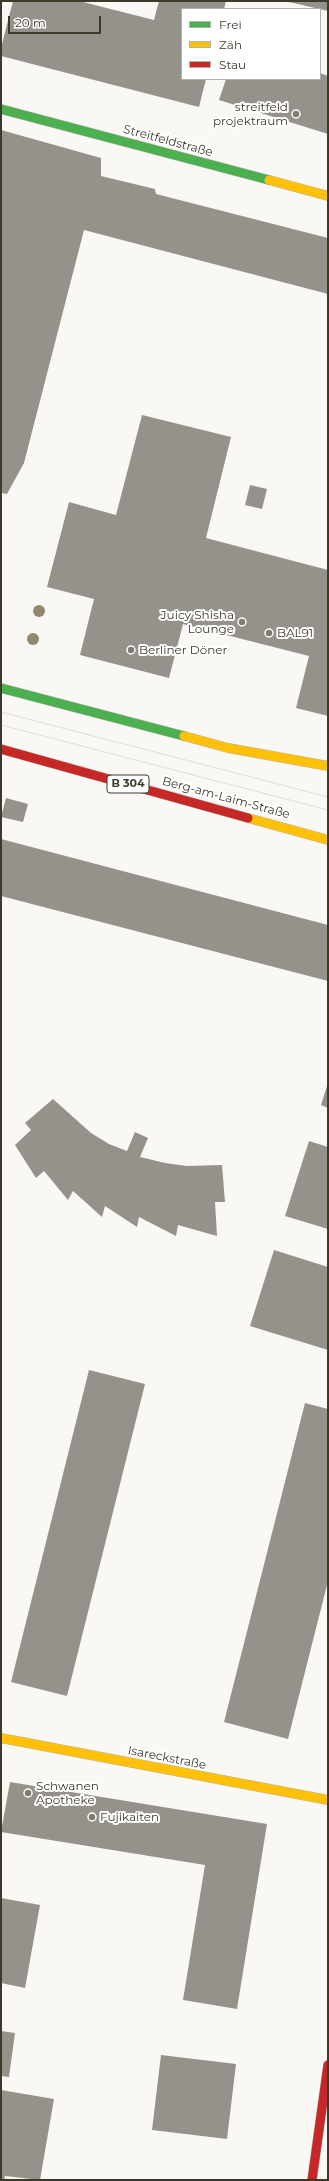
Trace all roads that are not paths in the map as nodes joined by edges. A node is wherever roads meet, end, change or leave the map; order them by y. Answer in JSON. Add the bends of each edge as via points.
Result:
{"nodes":[{"id":1,"x":1,"y":109,"type":"edge"},
{"id":2,"x":328,"y":196,"type":"edge"},
{"id":3,"x":1,"y":688,"type":"edge"},
{"id":4,"x":1,"y":749,"type":"edge"},
{"id":5,"x":328,"y":766,"type":"edge"},
{"id":6,"x":328,"y":840,"type":"edge"},
{"id":7,"x":1,"y":1738,"type":"edge"},
{"id":8,"x":328,"y":1800,"type":"edge"},
{"id":9,"x":328,"y":2065,"type":"edge"},
{"id":10,"x":312,"y":2180,"type":"edge"}],
"edges":[{"from":1,"to":2,"type":"street","name":"Streitfeldstraße"},
{"from":3,"to":5,"type":"street","via":[[228,748]]},
{"from":4,"to":6,"type":"street","name":"Berg-am-Laim-Straße","number":"B 304"},
{"from":7,"to":8,"type":"street","name":"Isareckstraße"},
{"from":9,"to":10,"type":"street"}]}
